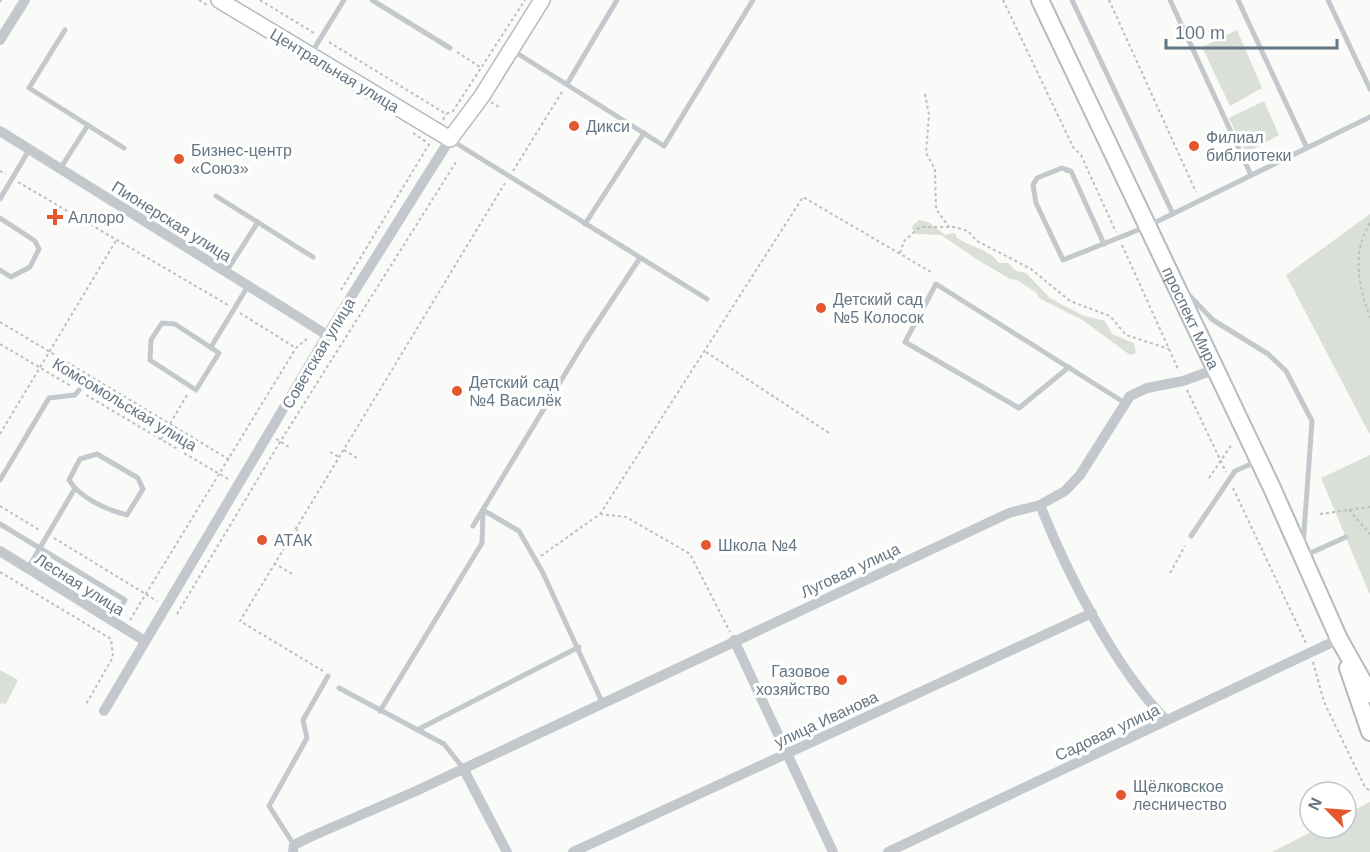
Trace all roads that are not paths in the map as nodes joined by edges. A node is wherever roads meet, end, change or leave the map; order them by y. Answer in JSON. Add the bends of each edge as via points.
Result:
{"nodes":[{"id":1,"x":25,"y":0,"type":"edge"},
{"id":2,"x":219,"y":0,"type":"edge"},
{"id":3,"x":344,"y":0,"type":"edge"},
{"id":4,"x":372,"y":0,"type":"edge"},
{"id":5,"x":542,"y":0,"type":"edge"},
{"id":6,"x":617,"y":0,"type":"edge"},
{"id":7,"x":753,"y":0,"type":"edge"},
{"id":8,"x":1040,"y":0,"type":"edge"},
{"id":9,"x":1072,"y":0,"type":"edge"},
{"id":10,"x":1170,"y":0,"type":"edge"},
{"id":11,"x":1238,"y":0,"type":"edge"},
{"id":12,"x":1328,"y":0,"type":"edge"},
{"id":13,"x":65,"y":30,"type":"dead end"},
{"id":14,"x":0,"y":40,"type":"edge"},
{"id":15,"x":450,"y":48,"type":"road end"},
{"id":16,"x":511,"y":49,"type":"junction"},
{"id":17,"x":310,"y":55,"type":"junction"},
{"id":18,"x":567,"y":84,"type":"junction"},
{"id":19,"x":1370,"y":88,"type":"edge"},
{"id":20,"x":1370,"y":117,"type":"edge"},
{"id":21,"x":88,"y":125,"type":"junction"},
{"id":22,"x":0,"y":132,"type":"edge"},
{"id":23,"x":644,"y":133,"type":"junction"},
{"id":24,"x":450,"y":139,"type":"junction"},
{"id":25,"x":124,"y":148,"type":"dead end"},
{"id":26,"x":1307,"y":148,"type":"junction"},
{"id":27,"x":29,"y":150,"type":"junction"},
{"id":28,"x":60,"y":169,"type":"junction"},
{"id":29,"x":1251,"y":175,"type":"junction"},
{"id":30,"x":216,"y":196,"type":"dead end"},
{"id":31,"x":0,"y":199,"type":"edge"},
{"id":32,"x":1173,"y":214,"type":"junction"},
{"id":33,"x":0,"y":218,"type":"edge"},
{"id":34,"x":258,"y":222,"type":"junction"},
{"id":35,"x":585,"y":224,"type":"junction"},
{"id":36,"x":1148,"y":226,"type":"junction"},
{"id":37,"x":1104,"y":244,"type":"junction"},
{"id":38,"x":313,"y":257,"type":"dead end"},
{"id":39,"x":640,"y":258,"type":"junction"},
{"id":40,"x":0,"y":270,"type":"edge"},
{"id":41,"x":226,"y":272,"type":"junction"},
{"id":42,"x":1172,"y":276,"type":"junction"},
{"id":43,"x":249,"y":286,"type":"junction"},
{"id":44,"x":706,"y":299,"type":"dead end"},
{"id":45,"x":322,"y":332,"type":"junction"},
{"id":46,"x":211,"y":347,"type":"junction"},
{"id":47,"x":1069,"y":367,"type":"junction"},
{"id":48,"x":1216,"y":369,"type":"junction"},
{"id":49,"x":79,"y":390,"type":"road end"},
{"id":50,"x":1125,"y":403,"type":"junction"},
{"id":51,"x":1259,"y":460,"type":"junction"},
{"id":52,"x":0,"y":480,"type":"edge"},
{"id":53,"x":74,"y":490,"type":"junction"},
{"id":54,"x":1040,"y":505,"type":"junction"},
{"id":55,"x":483,"y":510,"type":"junction"},
{"id":56,"x":0,"y":524,"type":"edge"},
{"id":57,"x":473,"y":526,"type":"dead end"},
{"id":58,"x":1191,"y":536,"type":"dead end"},
{"id":59,"x":1346,"y":537,"type":"dead end"},
{"id":60,"x":41,"y":548,"type":"junction"},
{"id":61,"x":0,"y":551,"type":"edge"},
{"id":62,"x":1303,"y":556,"type":"junction"},
{"id":63,"x":28,"y":569,"type":"junction"},
{"id":64,"x":1092,"y":613,"type":"junction"},
{"id":65,"x":112,"y":622,"type":"junction"},
{"id":66,"x":1340,"y":639,"type":"junction"},
{"id":67,"x":734,"y":640,"type":"junction"},
{"id":68,"x":145,"y":641,"type":"junction"},
{"id":69,"x":579,"y":646,"type":"junction"},
{"id":70,"x":328,"y":676,"type":"road end"},
{"id":71,"x":339,"y":688,"type":"dead end"},
{"id":72,"x":1370,"y":694,"type":"edge"},
{"id":73,"x":602,"y":702,"type":"junction"},
{"id":74,"x":104,"y":711,"type":"dead end"},
{"id":75,"x":381,"y":711,"type":"junction"},
{"id":76,"x":1166,"y":720,"type":"junction"},
{"id":77,"x":417,"y":730,"type":"junction"},
{"id":78,"x":1370,"y":732,"type":"edge"},
{"id":79,"x":787,"y":754,"type":"junction"},
{"id":80,"x":463,"y":768,"type":"junction"},
{"id":81,"x":294,"y":848,"type":"edge"},
{"id":82,"x":507,"y":852,"type":"edge"},
{"id":83,"x":573,"y":852,"type":"edge"},
{"id":84,"x":833,"y":852,"type":"edge"},
{"id":85,"x":888,"y":852,"type":"edge"}],
"edges":[{"from":1,"to":14,"type":"street"},
{"from":2,"to":17,"type":"street","name":"Центральная улица"},
{"from":3,"to":17,"type":"lane"},
{"from":4,"to":15,"type":"lane"},
{"from":5,"to":16,"type":"street","name":"Советская улица"},
{"from":6,"to":18,"type":"lane"},
{"from":7,"to":23,"type":"lane","via":[[664,146]]},
{"from":8,"to":36,"type":"main road","name":"проспект Мира"},
{"from":9,"to":32,"type":"lane"},
{"from":10,"to":29,"type":"lane"},
{"from":11,"to":26,"type":"lane"},
{"from":12,"to":19,"type":"lane"},
{"from":13,"to":21,"type":"lane","via":[[29,88]]},
{"from":16,"to":18,"type":"lane"},
{"from":16,"to":24,"type":"street","name":"Советская улица"},
{"from":17,"to":24,"type":"street","name":"Центральная улица"},
{"from":18,"to":23,"type":"lane"},
{"from":20,"to":26,"type":"lane"},
{"from":21,"to":25,"type":"lane"},
{"from":21,"to":28,"type":"lane"},
{"from":22,"to":27,"type":"street","name":"Пионерская улица"},
{"from":23,"to":35,"type":"lane"},
{"from":24,"to":35,"type":"lane"},
{"from":24,"to":45,"type":"street","name":"Советская улица"},
{"from":26,"to":29,"type":"lane"},
{"from":27,"to":28,"type":"street","name":"Пионерская улица"},
{"from":27,"to":31,"type":"lane"},
{"from":28,"to":41,"type":"street","name":"Пионерская улица"},
{"from":29,"to":32,"type":"lane"},
{"from":30,"to":34,"type":"lane"},
{"from":32,"to":36,"type":"lane"},
{"from":33,"to":40,"type":"lane","via":[[39,249],[30,267],[11,277]]},
{"from":34,"to":38,"type":"lane"},
{"from":34,"to":41,"type":"lane"},
{"from":35,"to":39,"type":"lane"},
{"from":36,"to":37,"type":"lane"},
{"from":36,"to":42,"type":"main road","name":"проспект Мира"},
{"from":37,"to":37,"type":"lane","via":[[1071,171],[1035,182],[1036,203],[1063,261]]},
{"from":39,"to":44,"type":"lane"},
{"from":39,"to":55,"type":"lane"},
{"from":41,"to":43,"type":"street","name":"Пионерская улица"},
{"from":42,"to":48,"type":"main road","name":"проспект Мира"},
{"from":42,"to":62,"type":"lane","via":[[1213,320],[1268,354],[1286,371],[1307,408],[1312,421]]},
{"from":43,"to":45,"type":"street","name":"Пионерская улица"},
{"from":43,"to":46,"type":"lane"},
{"from":45,"to":68,"type":"street","name":"Советская улица","via":[[238,485]]},
{"from":46,"to":46,"type":"lane","via":[[175,324],[162,323],[151,340],[150,360],[196,390],[219,352]]},
{"from":47,"to":47,"type":"lane","via":[[936,284],[905,342],[1019,408]]},
{"from":47,"to":50,"type":"lane"},
{"from":48,"to":50,"type":"street","name":"Луговая улица","via":[[1183,381],[1147,387]]},
{"from":48,"to":51,"type":"main road","name":"проспект Мира"},
{"from":49,"to":52,"type":"lane","via":[[75,395],[49,398]]},
{"from":50,"to":54,"type":"street","name":"Луговая улица","via":[[1080,475],[1065,491]]},
{"from":51,"to":58,"type":"lane","via":[[1235,471]]},
{"from":51,"to":62,"type":"main road","name":"проспект Мира"},
{"from":53,"to":53,"type":"lane","via":[[69,480],[80,459],[97,454],[138,478],[143,489],[127,515]]},
{"from":53,"to":60,"type":"lane"},
{"from":54,"to":64,"type":"street"},
{"from":54,"to":67,"type":"street","name":"Луговая улица","via":[[1009,513]]},
{"from":55,"to":57,"type":"lane"},
{"from":55,"to":69,"type":"lane","via":[[519,531]]},
{"from":55,"to":75,"type":"lane","via":[[482,543]]},
{"from":56,"to":60,"type":"lane"},
{"from":59,"to":62,"type":"lane"},
{"from":60,"to":63,"type":"lane"},
{"from":60,"to":65,"type":"lane","via":[[125,600]]},
{"from":61,"to":63,"type":"street","name":"Лесная улица"},
{"from":62,"to":66,"type":"main road","name":"проспект Мира"},
{"from":63,"to":65,"type":"street","name":"Лесная улица"},
{"from":64,"to":76,"type":"street","via":[[1146,699]]},
{"from":64,"to":79,"type":"street","name":"улица Иванова"},
{"from":65,"to":68,"type":"street","name":"Лесная улица"},
{"from":66,"to":72,"type":"main road"},
{"from":66,"to":76,"type":"street","name":"Садовая улица"},
{"from":66,"to":78,"type":"main road"},
{"from":67,"to":73,"type":"street","name":"Луговая улица"},
{"from":67,"to":79,"type":"street"},
{"from":68,"to":74,"type":"street","name":"Советская улица"},
{"from":69,"to":73,"type":"lane"},
{"from":69,"to":77,"type":"lane"},
{"from":70,"to":81,"type":"lane","via":[[303,720],[307,738],[269,806]]},
{"from":71,"to":75,"type":"lane"},
{"from":73,"to":80,"type":"street","name":"Луговая улица"},
{"from":75,"to":77,"type":"lane"},
{"from":76,"to":85,"type":"street","name":"Садовая улица"},
{"from":77,"to":80,"type":"lane","via":[[444,744]]},
{"from":79,"to":83,"type":"street","name":"улица Иванова"},
{"from":79,"to":84,"type":"street"},
{"from":80,"to":81,"type":"street","name":"Луговая улица"},
{"from":80,"to":82,"type":"street"}]}
